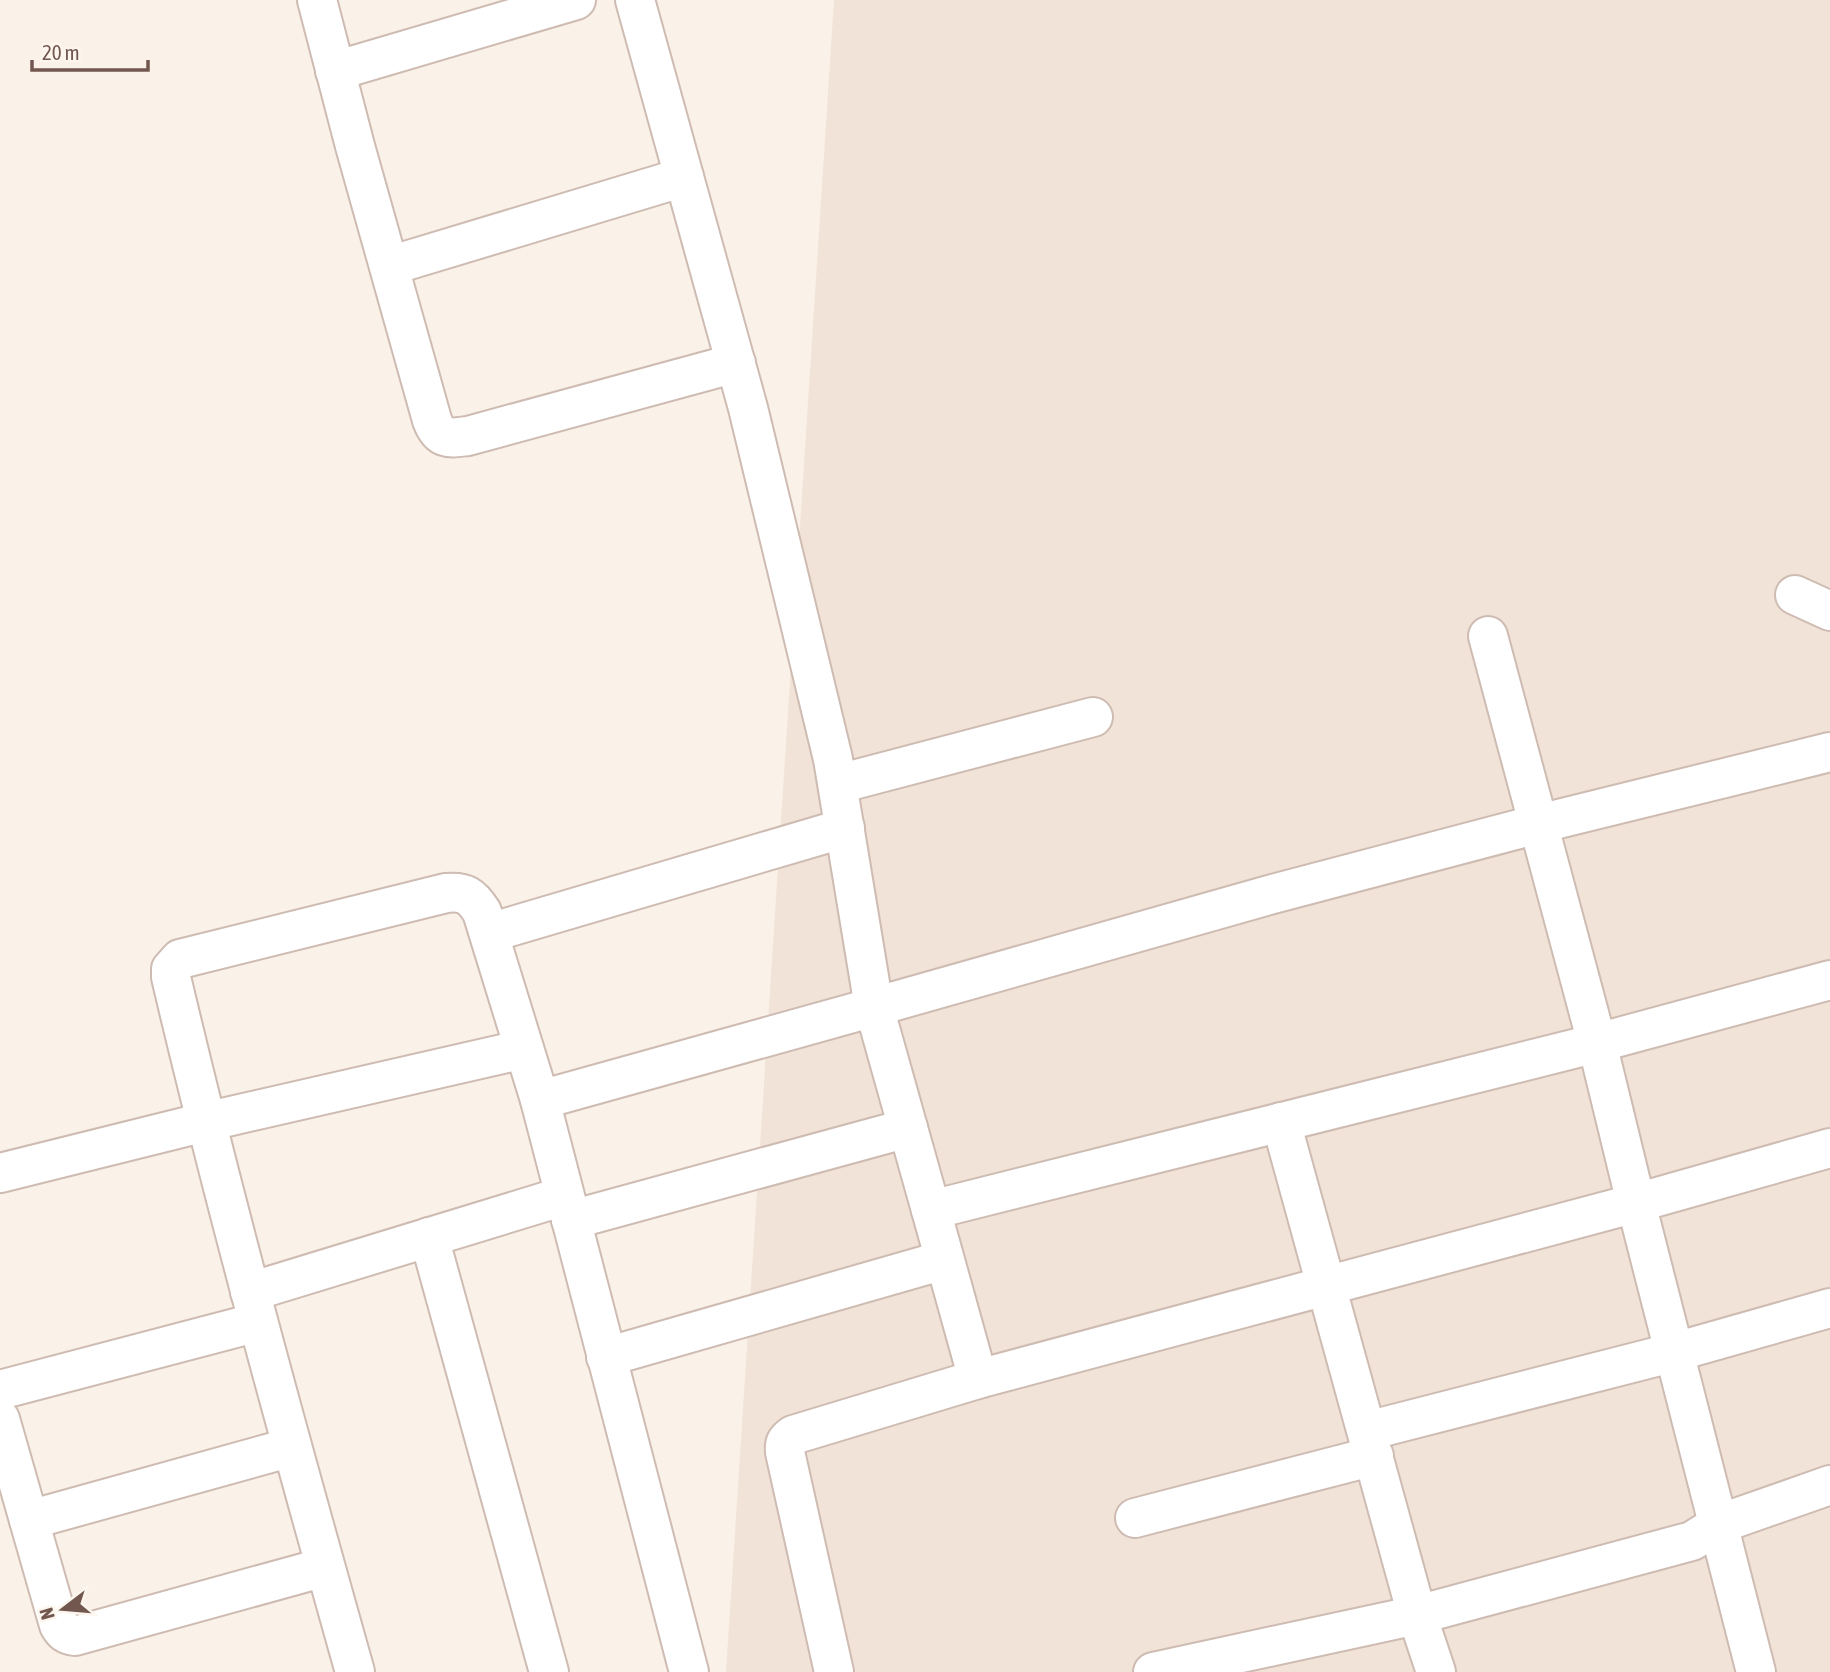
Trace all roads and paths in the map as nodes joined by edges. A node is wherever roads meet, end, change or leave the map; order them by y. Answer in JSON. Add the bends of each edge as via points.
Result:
{"nodes":[{"id":1,"x":317,"y":0,"type":"edge"},
{"id":2,"x":576,"y":0,"type":"edge"},
{"id":3,"x":635,"y":0,"type":"edge"},
{"id":4,"x":335,"y":71,"type":"junction"},
{"id":5,"x":684,"y":177,"type":"junction"},
{"id":6,"x":389,"y":266,"type":"junction"},
{"id":7,"x":736,"y":363,"type":"junction"},
{"id":8,"x":1795,"y":595,"type":"dead end"},
{"id":9,"x":1830,"y":611,"type":"edge"},
{"id":10,"x":1488,"y":636,"type":"dead end"},
{"id":11,"x":1093,"y":717,"type":"dead end"},
{"id":12,"x":1830,"y":752,"type":"edge"},
{"id":13,"x":838,"y":784,"type":"junction"},
{"id":14,"x":1538,"y":824,"type":"junction"},
{"id":15,"x":845,"y":828,"type":"junction"},
{"id":16,"x":489,"y":933,"type":"junction"},
{"id":17,"x":1830,"y":980,"type":"edge"},
{"id":18,"x":874,"y":1007,"type":"junction"},
{"id":19,"x":1597,"y":1043,"type":"junction"},
{"id":20,"x":524,"y":1049,"type":"junction"},
{"id":21,"x":540,"y":1100,"type":"junction"},
{"id":22,"x":205,"y":1122,"type":"junction"},
{"id":23,"x":1281,"y":1122,"type":"junction"},
{"id":24,"x":908,"y":1128,"type":"junction"},
{"id":25,"x":1830,"y":1148,"type":"edge"},
{"id":26,"x":0,"y":1172,"type":"edge"},
{"id":27,"x":1636,"y":1203,"type":"junction"},
{"id":28,"x":567,"y":1208,"type":"junction"},
{"id":29,"x":931,"y":1210,"type":"junction"},
{"id":30,"x":429,"y":1237,"type":"junction"},
{"id":31,"x":944,"y":1260,"type":"junction"},
{"id":32,"x":1327,"y":1284,"type":"junction"},
{"id":33,"x":254,"y":1307,"type":"junction"},
{"id":34,"x":1830,"y":1308,"type":"edge"},
{"id":35,"x":1675,"y":1352,"type":"junction"},
{"id":36,"x":606,"y":1357,"type":"junction"},
{"id":37,"x":978,"y":1379,"type":"junction"},
{"id":38,"x":0,"y":1390,"type":"edge"},
{"id":39,"x":0,"y":1419,"type":"edge"},
{"id":40,"x":1370,"y":1443,"type":"junction"},
{"id":41,"x":292,"y":1447,"type":"junction"},
{"id":42,"x":1830,"y":1485,"type":"edge"},
{"id":43,"x":1135,"y":1518,"type":"dead end"},
{"id":44,"x":29,"y":1520,"type":"junction"},
{"id":45,"x":1719,"y":1524,"type":"junction"},
{"id":46,"x":325,"y":1567,"type":"junction"},
{"id":47,"x":1417,"y":1615,"type":"junction"},
{"id":48,"x":355,"y":1672,"type":"edge"},
{"id":49,"x":549,"y":1672,"type":"edge"},
{"id":50,"x":689,"y":1672,"type":"edge"},
{"id":51,"x":834,"y":1672,"type":"edge"},
{"id":52,"x":1153,"y":1672,"type":"edge"},
{"id":53,"x":1436,"y":1672,"type":"edge"},
{"id":54,"x":1756,"y":1672,"type":"edge"}],
"edges":[{"from":1,"to":4,"type":"street"},
{"from":2,"to":4,"type":"street"},
{"from":3,"to":5,"type":"street"},
{"from":4,"to":6,"type":"street"},
{"from":5,"to":6,"type":"street"},
{"from":5,"to":7,"type":"street"},
{"from":6,"to":7,"type":"street","via":[[432,420],[446,438],[468,436]]},
{"from":7,"to":13,"type":"street"},
{"from":8,"to":9,"type":"street"},
{"from":10,"to":14,"type":"street"},
{"from":11,"to":13,"type":"street"},
{"from":12,"to":14,"type":"street"},
{"from":13,"to":15,"type":"street"},
{"from":14,"to":18,"type":"street"},
{"from":14,"to":19,"type":"street"},
{"from":15,"to":16,"type":"street"},
{"from":15,"to":18,"type":"street"},
{"from":16,"to":20,"type":"street"},
{"from":16,"to":22,"type":"street","via":[[475,902],[458,892],[446,893],[180,959],[171,969],[171,977]]},
{"from":17,"to":19,"type":"street"},
{"from":18,"to":21,"type":"street"},
{"from":18,"to":24,"type":"street"},
{"from":19,"to":23,"type":"street"},
{"from":19,"to":27,"type":"street"},
{"from":20,"to":21,"type":"street"},
{"from":20,"to":22,"type":"street"},
{"from":21,"to":28,"type":"street"},
{"from":22,"to":26,"type":"street"},
{"from":22,"to":33,"type":"street"},
{"from":23,"to":29,"type":"street"},
{"from":23,"to":32,"type":"street"},
{"from":24,"to":28,"type":"street"},
{"from":24,"to":29,"type":"street"},
{"from":25,"to":27,"type":"street"},
{"from":27,"to":32,"type":"street"},
{"from":27,"to":35,"type":"street"},
{"from":28,"to":30,"type":"street"},
{"from":28,"to":36,"type":"street"},
{"from":29,"to":31,"type":"street"},
{"from":30,"to":33,"type":"street"},
{"from":30,"to":49,"type":"street"},
{"from":31,"to":36,"type":"street"},
{"from":31,"to":37,"type":"street"},
{"from":32,"to":37,"type":"street"},
{"from":32,"to":40,"type":"street"},
{"from":33,"to":38,"type":"street"},
{"from":33,"to":41,"type":"street"},
{"from":34,"to":35,"type":"street"},
{"from":35,"to":40,"type":"street"},
{"from":35,"to":45,"type":"street"},
{"from":36,"to":50,"type":"street"},
{"from":37,"to":51,"type":"street","via":[[787,1439],[785,1452]]},
{"from":39,"to":44,"type":"street"},
{"from":40,"to":43,"type":"street"},
{"from":40,"to":47,"type":"street"},
{"from":41,"to":44,"type":"street"},
{"from":41,"to":46,"type":"street"},
{"from":42,"to":45,"type":"street"},
{"from":44,"to":46,"type":"street","via":[[59,1625],[71,1635]]},
{"from":45,"to":47,"type":"street","via":[[1692,1541]]},
{"from":45,"to":54,"type":"street"},
{"from":46,"to":48,"type":"street"},
{"from":47,"to":52,"type":"street"},
{"from":47,"to":53,"type":"street"}]}
